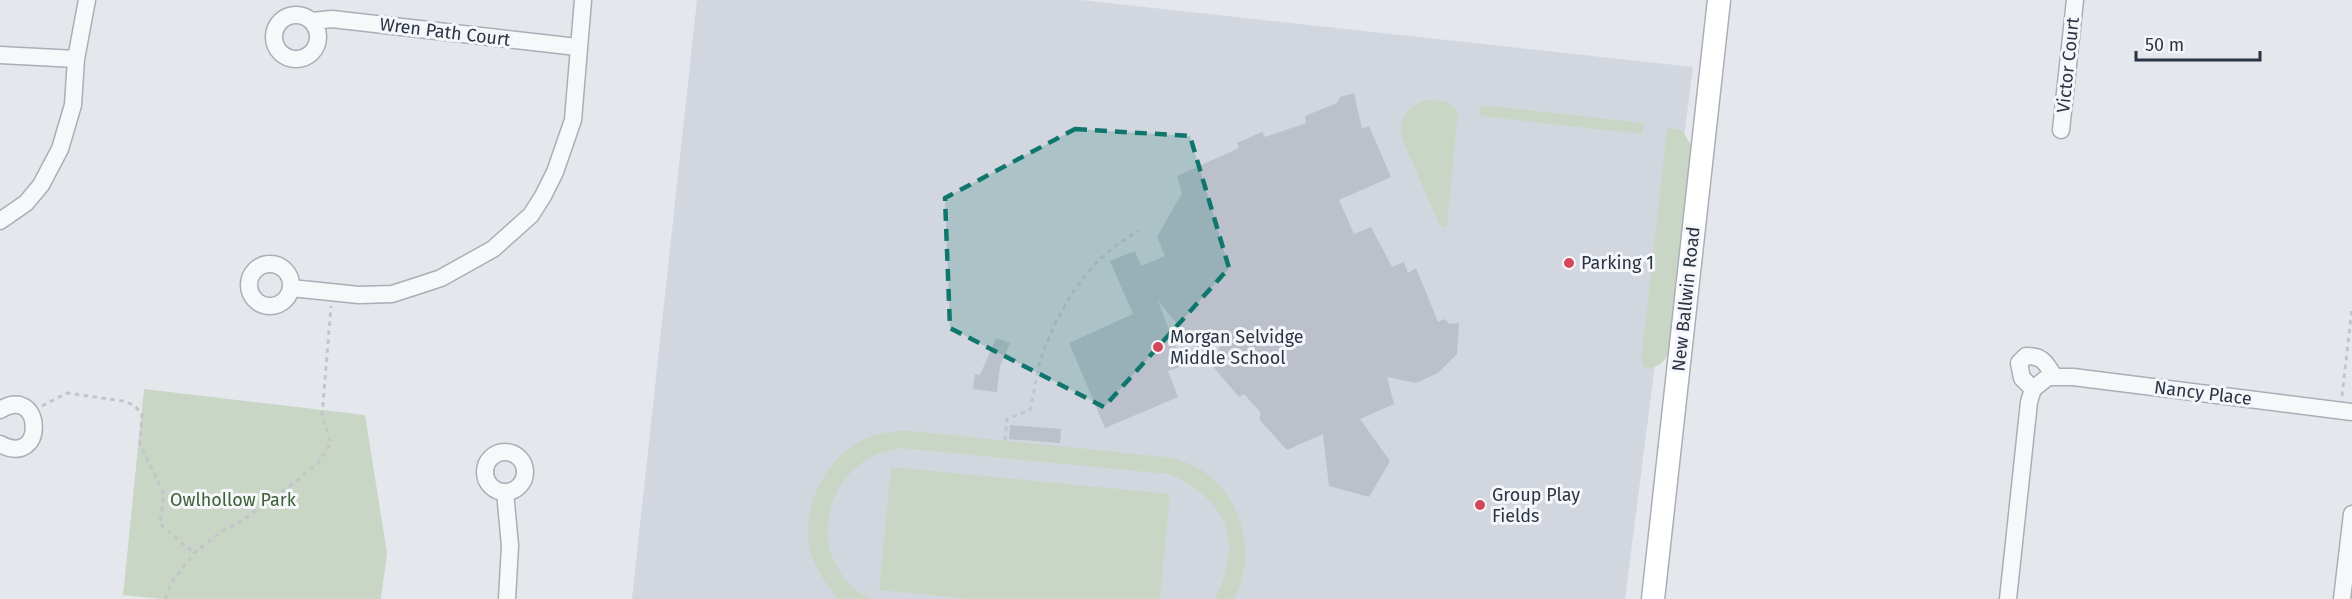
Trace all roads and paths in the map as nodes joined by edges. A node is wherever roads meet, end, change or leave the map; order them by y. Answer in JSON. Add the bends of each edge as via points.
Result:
{"nodes":[{"id":1,"x":87,"y":0,"type":"edge"},
{"id":2,"x":583,"y":0,"type":"edge"},
{"id":3,"x":1719,"y":0,"type":"edge"},
{"id":4,"x":2075,"y":0,"type":"edge"},
{"id":5,"x":312,"y":21,"type":"dead end"},
{"id":6,"x":578,"y":47,"type":"junction"},
{"id":7,"x":0,"y":55,"type":"edge"},
{"id":8,"x":76,"y":59,"type":"junction"},
{"id":9,"x":2061,"y":130,"type":"dead end"},
{"id":10,"x":0,"y":222,"type":"edge"},
{"id":11,"x":1139,"y":231,"type":"dead end"},
{"id":12,"x":291,"y":288,"type":"dead end"},
{"id":13,"x":332,"y":293,"type":"junction"},
{"id":14,"x":2352,"y":308,"type":"edge"},
{"id":15,"x":2054,"y":376,"type":"junction"},
{"id":16,"x":2033,"y":389,"type":"junction"},
{"id":17,"x":0,"y":410,"type":"edge"},
{"id":18,"x":2346,"y":411,"type":"edge"},
{"id":19,"x":29,"y":412,"type":"junction"},
{"id":20,"x":1005,"y":440,"type":"dead end"},
{"id":21,"x":0,"y":444,"type":"edge"},
{"id":22,"x":505,"y":492,"type":"dead end"},
{"id":23,"x":2352,"y":514,"type":"edge"},
{"id":24,"x":194,"y":553,"type":"junction"},
{"id":25,"x":165,"y":599,"type":"edge"},
{"id":26,"x":507,"y":599,"type":"edge"},
{"id":27,"x":1653,"y":599,"type":"edge"},
{"id":28,"x":2008,"y":599,"type":"edge"},
{"id":29,"x":2342,"y":599,"type":"edge"}],
"edges":[{"from":1,"to":8,"type":"street"},
{"from":2,"to":6,"type":"street"},
{"from":3,"to":27,"type":"main road","name":"New Ballwin Road"},
{"from":4,"to":9,"type":"street","name":"Victor Court"},
{"from":5,"to":6,"type":"street","name":"Wren Path Court","via":[[332,19]]},
{"from":6,"to":13,"type":"street","via":[[573,120],[555,172],[531,215],[493,249],[441,278],[392,294]]},
{"from":7,"to":8,"type":"street"},
{"from":8,"to":10,"type":"street","via":[[73,105],[51,169],[26,203]]},
{"from":11,"to":20,"type":"path","via":[[1098,259],[1068,300],[1044,349],[1030,410],[1007,419]]},
{"from":12,"to":13,"type":"street"},
{"from":13,"to":24,"type":"path","via":[[322,416],[331,443],[318,463],[291,485]]},
{"from":14,"to":18,"type":"path"},
{"from":15,"to":16,"type":"street"},
{"from":15,"to":16,"type":"street","via":[[2037,356],[2026,356],[2019,363],[2022,378]]},
{"from":15,"to":18,"type":"street","name":"Nancy Place"},
{"from":16,"to":28,"type":"street"},
{"from":17,"to":19,"type":"street","via":[[17,405]]},
{"from":19,"to":21,"type":"street","via":[[35,425],[27,444],[14,449]]},
{"from":19,"to":24,"type":"path","via":[[67,393],[134,405],[142,414],[140,444],[164,494],[160,524]]},
{"from":22,"to":26,"type":"street","via":[[510,546]]},
{"from":23,"to":29,"type":"street"},
{"from":24,"to":25,"type":"path","via":[[172,582]]}]}
